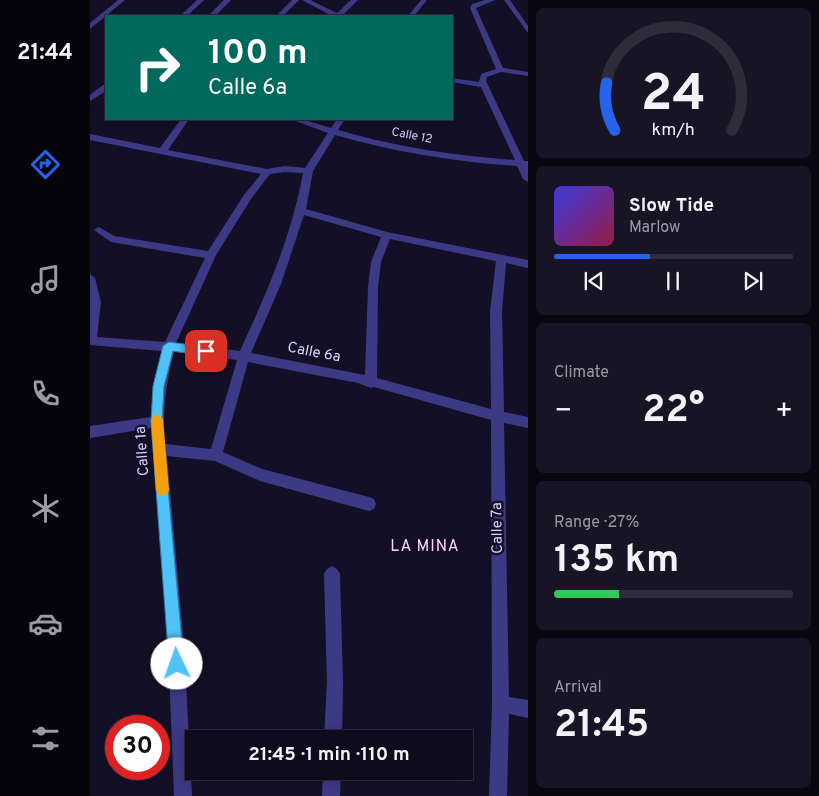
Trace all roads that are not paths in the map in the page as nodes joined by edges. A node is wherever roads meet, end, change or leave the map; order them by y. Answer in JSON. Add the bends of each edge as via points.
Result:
{"nodes":[{"id":1,"x":122,"y":0,"type":"edge"},
{"id":2,"x":201,"y":0,"type":"edge"},
{"id":3,"x":228,"y":0,"type":"edge"},
{"id":4,"x":296,"y":0,"type":"edge"},
{"id":5,"x":305,"y":0,"type":"edge"},
{"id":6,"x":355,"y":0,"type":"edge"},
{"id":7,"x":424,"y":0,"type":"edge"},
{"id":8,"x":492,"y":0,"type":"edge"},
{"id":9,"x":507,"y":0,"type":"edge"},
{"id":10,"x":184,"y":15,"type":"edge"},
{"id":11,"x":213,"y":15,"type":"edge"},
{"id":12,"x":279,"y":15,"type":"edge"},
{"id":13,"x":335,"y":15,"type":"edge"},
{"id":14,"x":338,"y":15,"type":"edge"},
{"id":15,"x":412,"y":15,"type":"edge"},
{"id":16,"x":90,"y":27,"type":"edge"},
{"id":17,"x":528,"y":31,"type":"edge"},
{"id":18,"x":500,"y":70,"type":"junction"},
{"id":19,"x":528,"y":74,"type":"edge"},
{"id":20,"x":453,"y":80,"type":"edge"},
{"id":21,"x":483,"y":85,"type":"junction"},
{"id":22,"x":105,"y":88,"type":"edge"},
{"id":23,"x":90,"y":99,"type":"edge"},
{"id":24,"x":184,"y":120,"type":"edge"},
{"id":25,"x":297,"y":120,"type":"edge"},
{"id":26,"x":340,"y":120,"type":"edge"},
{"id":27,"x":333,"y":133,"type":"junction"},
{"id":28,"x":90,"y":137,"type":"edge"},
{"id":29,"x":162,"y":152,"type":"junction"},
{"id":30,"x":524,"y":164,"type":"edge"},
{"id":31,"x":308,"y":171,"type":"junction"},
{"id":32,"x":267,"y":172,"type":"junction"},
{"id":33,"x":528,"y":180,"type":"edge"},
{"id":34,"x":301,"y":211,"type":"junction"},
{"id":35,"x":99,"y":230,"type":"dead end"},
{"id":36,"x":387,"y":235,"type":"junction"},
{"id":37,"x":211,"y":254,"type":"junction"},
{"id":38,"x":500,"y":260,"type":"junction"},
{"id":39,"x":528,"y":264,"type":"edge"},
{"id":40,"x":90,"y":278,"type":"edge"},
{"id":41,"x":90,"y":341,"type":"edge"},
{"id":42,"x":169,"y":346,"type":"junction"},
{"id":43,"x":244,"y":356,"type":"junction"},
{"id":44,"x":371,"y":383,"type":"junction"},
{"id":45,"x":496,"y":417,"type":"junction"},
{"id":46,"x":156,"y":422,"type":"junction"},
{"id":47,"x":528,"y":423,"type":"edge"},
{"id":48,"x":90,"y":432,"type":"edge"},
{"id":49,"x":159,"y":449,"type":"junction"},
{"id":50,"x":216,"y":455,"type":"junction"},
{"id":51,"x":369,"y":504,"type":"dead end"},
{"id":52,"x":332,"y":574,"type":"dead end"},
{"id":53,"x":501,"y":704,"type":"junction"},
{"id":54,"x":528,"y":709,"type":"edge"},
{"id":55,"x":333,"y":730,"type":"edge"},
{"id":56,"x":332,"y":780,"type":"edge"},
{"id":57,"x":183,"y":796,"type":"edge"},
{"id":58,"x":331,"y":796,"type":"edge"},
{"id":59,"x":498,"y":796,"type":"edge"}],
"edges":[{"from":1,"to":16,"type":"street"},
{"from":2,"to":10,"type":"street"},
{"from":3,"to":11,"type":"street"},
{"from":4,"to":12,"type":"street"},
{"from":5,"to":13,"type":"street"},
{"from":6,"to":14,"type":"street"},
{"from":7,"to":15,"type":"street"},
{"from":8,"to":18,"type":"street","via":[[478,2],[473,8]]},
{"from":9,"to":17,"type":"street"},
{"from":18,"to":19,"type":"street"},
{"from":18,"to":21,"type":"street","via":[[484,76]]},
{"from":20,"to":21,"type":"street"},
{"from":21,"to":30,"type":"street"},
{"from":22,"to":23,"type":"street"},
{"from":24,"to":29,"type":"street"},
{"from":25,"to":27,"type":"street","name":"Calle 12"},
{"from":26,"to":27,"type":"street"},
{"from":27,"to":30,"type":"street","name":"Calle 12","via":[[411,150]]},
{"from":27,"to":31,"type":"street"},
{"from":28,"to":29,"type":"street"},
{"from":29,"to":32,"type":"street"},
{"from":30,"to":33,"type":"street"},
{"from":31,"to":32,"type":"street"},
{"from":31,"to":34,"type":"street"},
{"from":32,"to":37,"type":"street","name":"Calle 1a"},
{"from":34,"to":36,"type":"street"},
{"from":34,"to":43,"type":"street","via":[[276,284]]},
{"from":35,"to":37,"type":"street","via":[[110,239]]},
{"from":36,"to":38,"type":"street"},
{"from":36,"to":44,"type":"street","via":[[376,262],[373,287]]},
{"from":37,"to":42,"type":"street","name":"Calle 1a"},
{"from":38,"to":39,"type":"street"},
{"from":38,"to":45,"type":"street","name":"Calle 7a","via":[[496,311]]},
{"from":40,"to":41,"type":"street","via":[[95,290],[97,315]]},
{"from":41,"to":42,"type":"street","name":"Calle 6a"},
{"from":42,"to":43,"type":"street","name":"Calle 6a"},
{"from":42,"to":46,"type":"street","name":"Calle 1a","via":[[159,386]]},
{"from":43,"to":44,"type":"street","name":"Calle 6a","via":[[335,372]]},
{"from":43,"to":50,"type":"street"},
{"from":44,"to":45,"type":"street","name":"Calle 6a"},
{"from":45,"to":47,"type":"street","name":"Calle 6a"},
{"from":45,"to":53,"type":"street","name":"Calle 7a"},
{"from":46,"to":48,"type":"street"},
{"from":46,"to":49,"type":"street","name":"Calle 1a"},
{"from":49,"to":50,"type":"street"},
{"from":49,"to":57,"type":"street","name":"Calle 1a","via":[[176,646]]},
{"from":50,"to":51,"type":"street","via":[[260,475]]},
{"from":52,"to":55,"type":"street"},
{"from":53,"to":54,"type":"street"},
{"from":53,"to":59,"type":"street","name":"Calle 7a"},
{"from":56,"to":58,"type":"street"}]}
